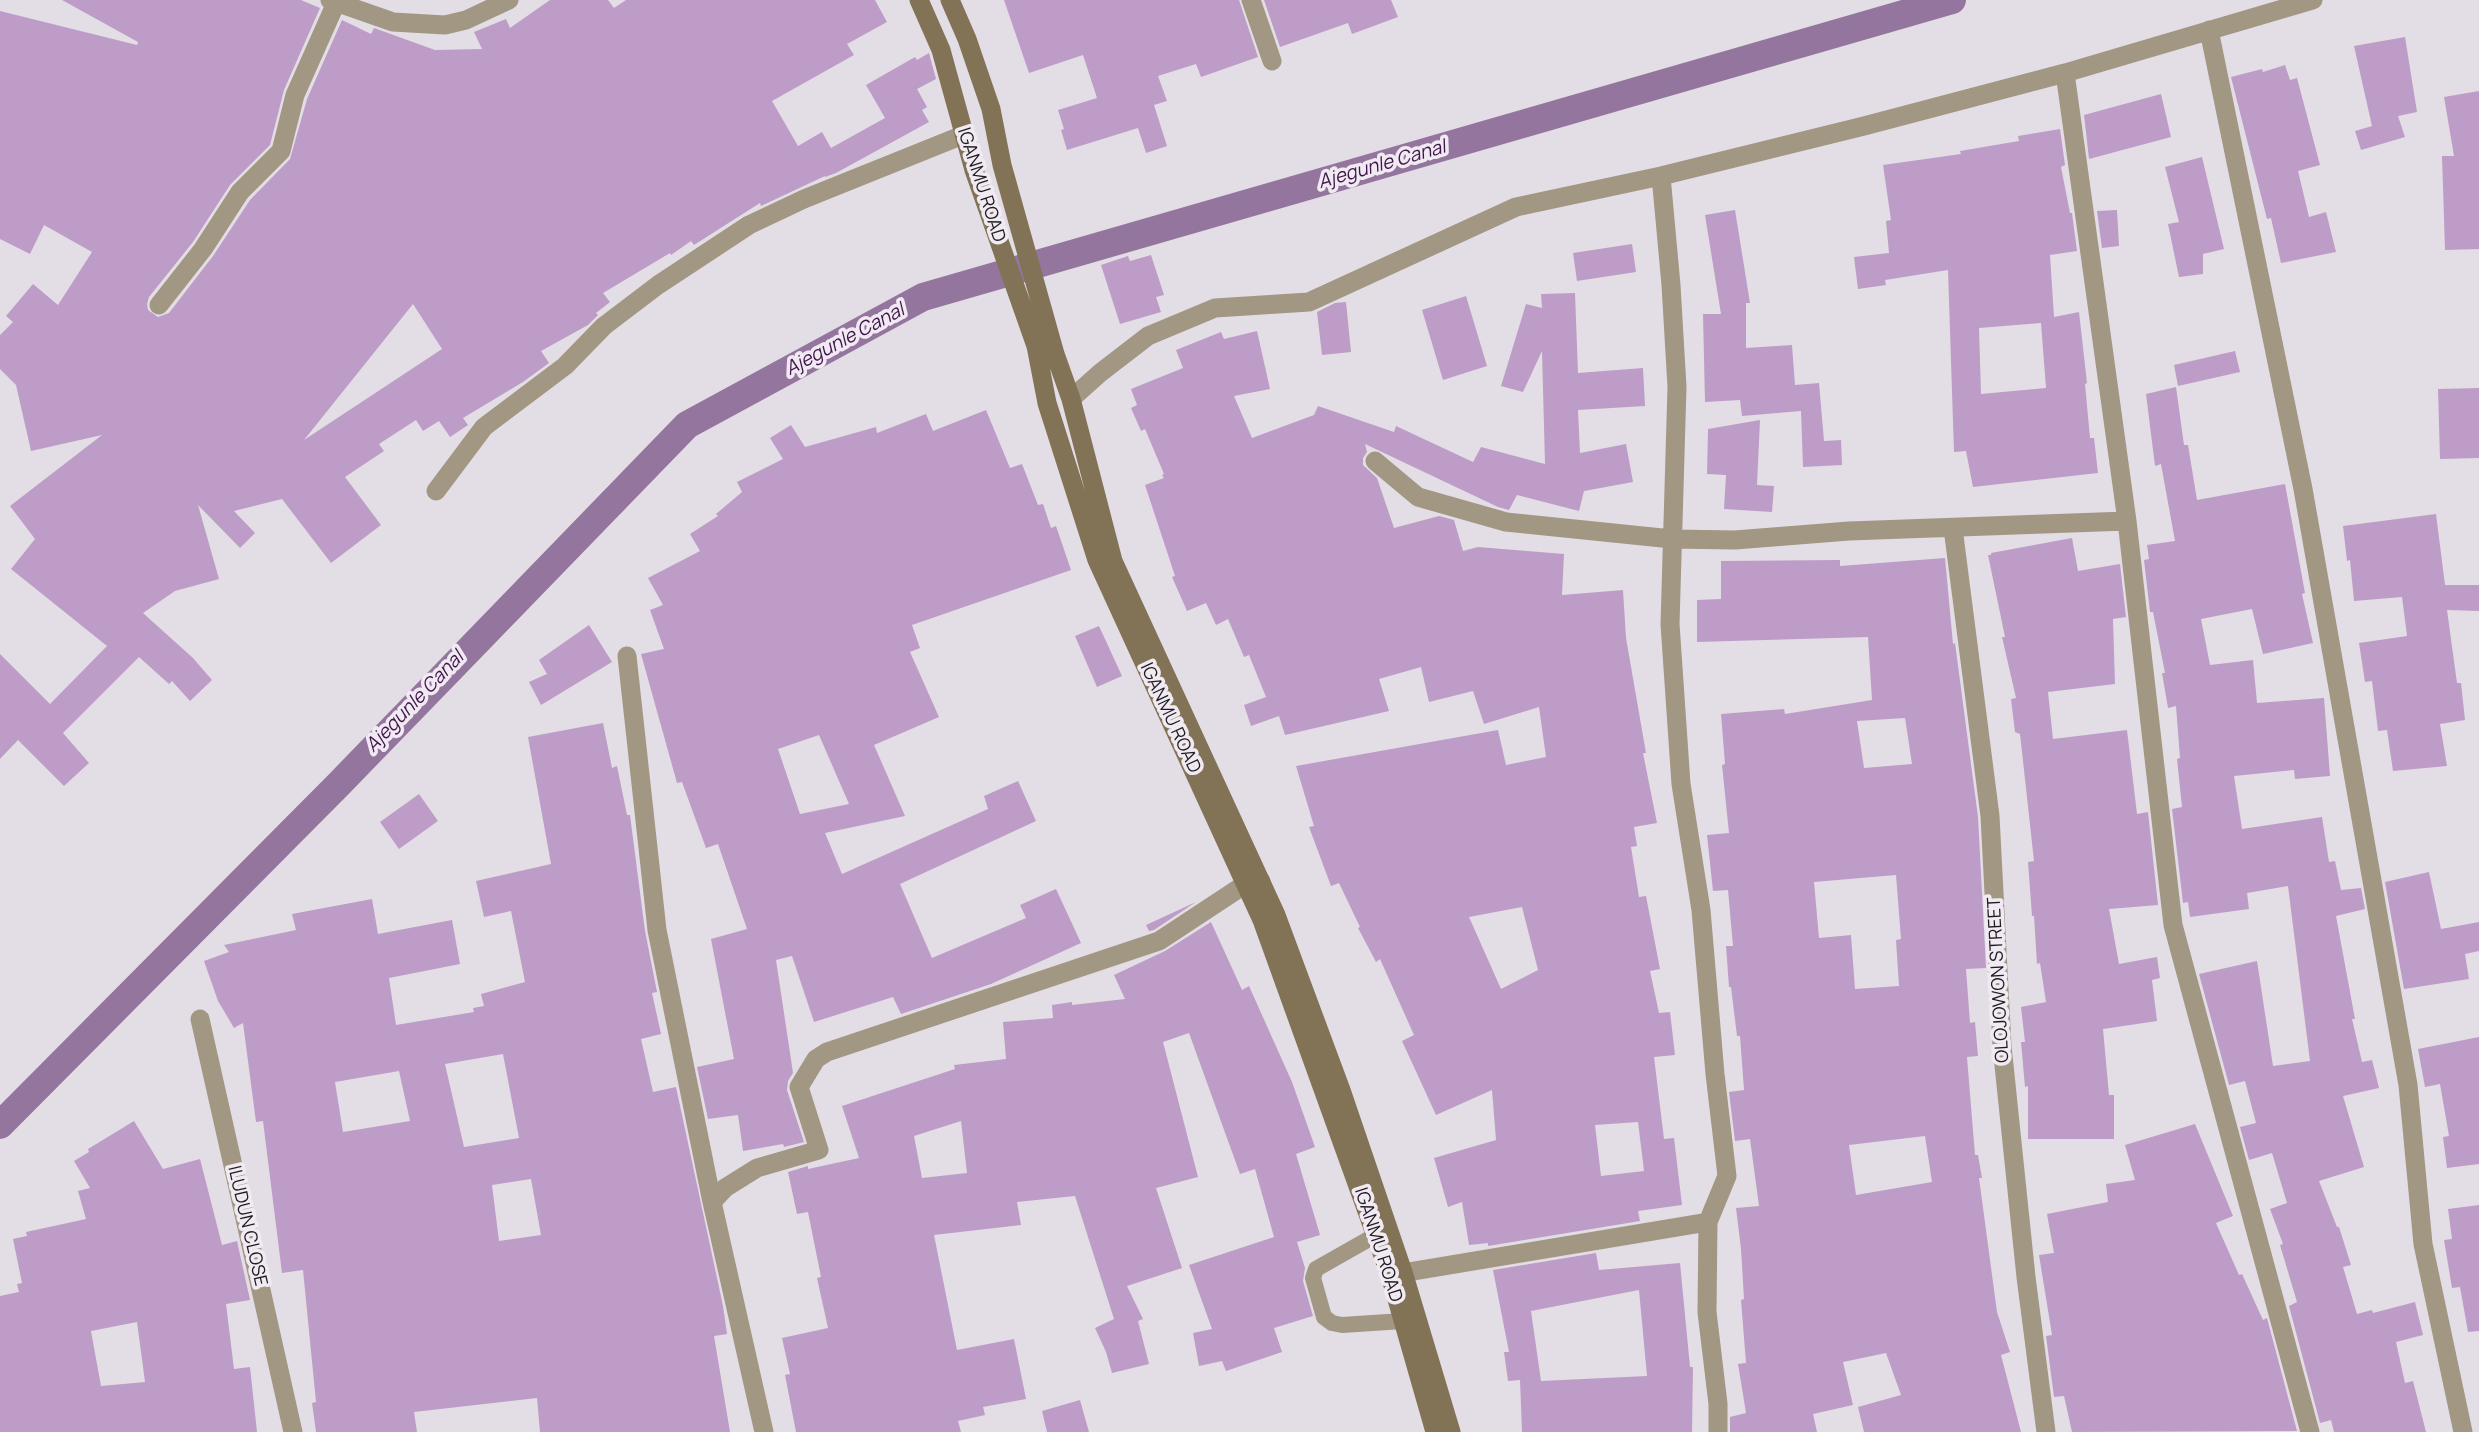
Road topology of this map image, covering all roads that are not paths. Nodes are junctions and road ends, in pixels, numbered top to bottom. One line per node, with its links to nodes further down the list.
1 (509, 0): 6 (street)
2 (919, 0): 10 (main road, IGANMU ROAD)
3 (950, 0): 13 (main road, IGANMU ROAD)
4 (1251, 0): 8 (street)
5 (2313, 0): 7 (street)
6 (333, 1): 12 (street)
7 (2209, 30): 9 (street); 34 (street)
8 (1272, 61)
9 (2064, 73): 11 (street); 16 (street)
10 (964, 135): 15 (street); 20 (main road, IGANMU ROAD)
11 (1661, 176): 13 (street); 18 (street)
12 (159, 305)
13 (1071, 399): 20 (main road, IGANMU ROAD)
14 (1375, 461): 18 (street)
15 (436, 491)
16 (2127, 521): 17 (street); 33 (street)
17 (1954, 528): 18 (street); 32 (street, OLOJOWON STREET)
18 (1672, 540): 23 (street)
19 (627, 656): 22 (street)
20 (1254, 882): 22 (street); 24 (main road, IGANMU ROAD); 25 (main road, IGANMU ROAD)
21 (201, 1019): 27 (street, ILUDUN CLOSE)
22 (712, 1202): 28 (street)
23 (1708, 1222): 25 (street); 31 (street)
24 (1376, 1235): 25 (main road, IGANMU ROAD); 26 (lane)
25 (1396, 1273): 26 (main road, IGANMU ROAD); 30 (main road, IGANMU ROAD)
26 (1402, 1321): 29 (main road, IGANMU ROAD)
27 (293, 1432)
28 (764, 1432)
29 (1435, 1432)
30 (1451, 1432)
31 (1718, 1432)
32 (2046, 1432)
33 (2310, 1432)
34 (2463, 1432)

